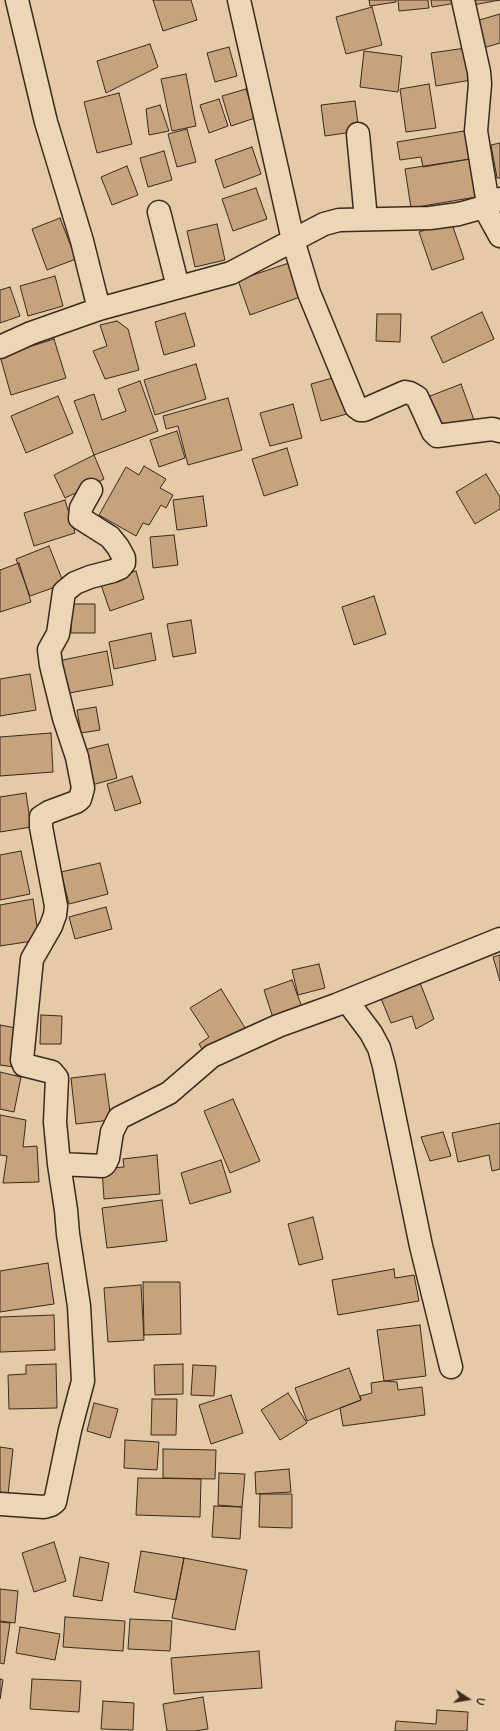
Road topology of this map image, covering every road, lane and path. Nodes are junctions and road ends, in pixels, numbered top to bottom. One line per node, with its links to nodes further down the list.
1 (17, 0): 11 (street)
2 (239, 0): 9 (street)
3 (463, 0): 5 (street)
4 (358, 134): 7 (street)
5 (491, 203): 7 (street); 8 (street)
6 (159, 212): 10 (street)
7 (366, 219): 9 (street)
8 (500, 236)
9 (293, 240): 10 (street); 13 (street)
10 (178, 288): 11 (street)
11 (99, 309): 12 (street)
12 (0, 348)
13 (500, 431)
14 (91, 490): 17 (street)
15 (500, 939): 16 (street)
16 (347, 1000): 17 (street); 18 (street)
17 (59, 1164): 19 (street)
18 (451, 1367)
19 (0, 1504)

